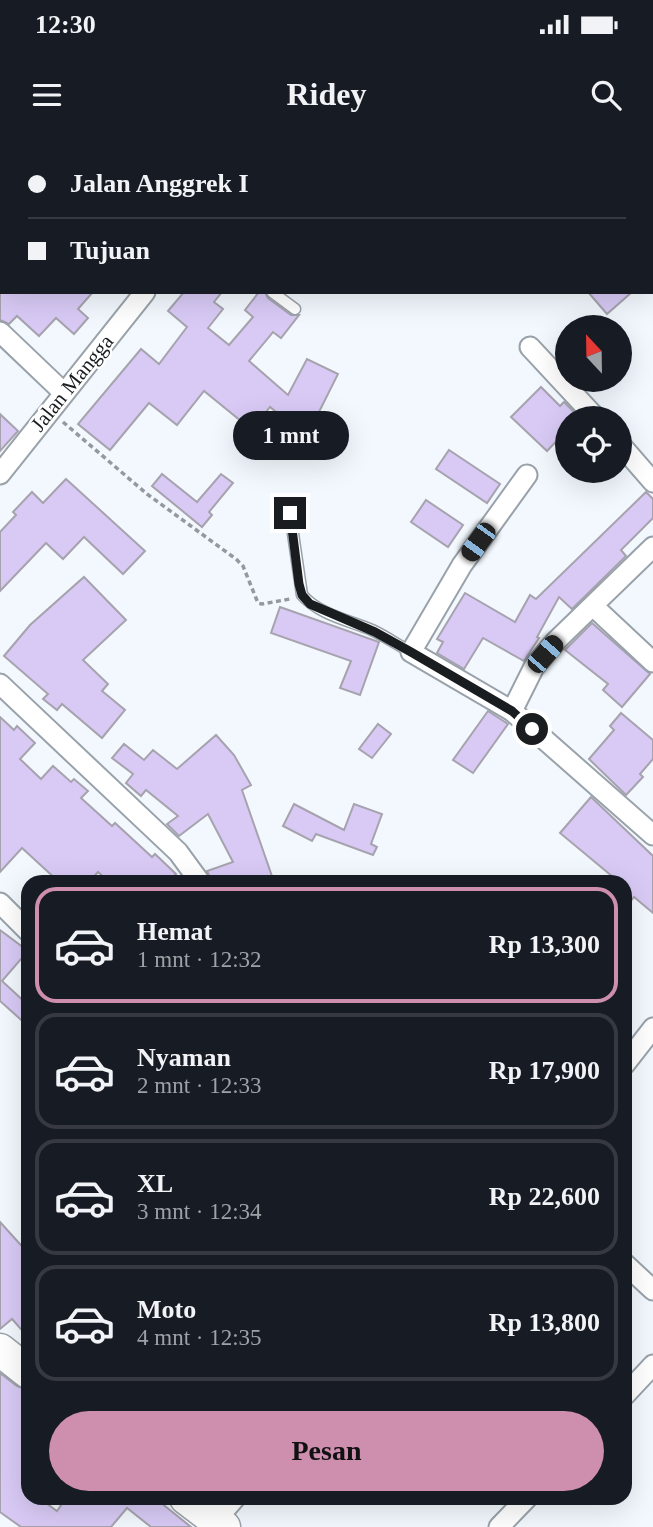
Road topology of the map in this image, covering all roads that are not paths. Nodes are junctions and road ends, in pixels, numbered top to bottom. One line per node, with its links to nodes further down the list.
1 (143, 294): 6 (street, Jalan Mangga)
2 (275, 294): 3 (lane)
3 (295, 309)
4 (0, 332): 6 (street)
5 (530, 347): 7 (street)
6 (64, 393): 9 (street, Jalan Mangga)
7 (585, 406)
8 (632, 458): 11 (street)
9 (0, 474)
10 (527, 475): 15 (street)
11 (653, 482)
12 (290, 513): 15 (lane)
13 (653, 547): 14 (street)
14 (593, 606): 16 (street); 18 (street)
15 (411, 652): 18 (street)
16 (653, 662)
17 (0, 684): 20 (street)
18 (512, 711): 19 (street)
19 (653, 835)
20 (195, 875)
21 (0, 903): 22 (street)
22 (21, 924)
23 (653, 1028): 24 (street)
24 (632, 1055)
25 (632, 1270): 26 (street)
26 (653, 1290)
27 (0, 1349): 28 (main road)
28 (21, 1366)
29 (652, 1369): 30 (street)
30 (632, 1388)
31 (198, 1505): 33 (main road)
32 (520, 1505): 34 (street)
33 (221, 1518)
34 (499, 1527)

